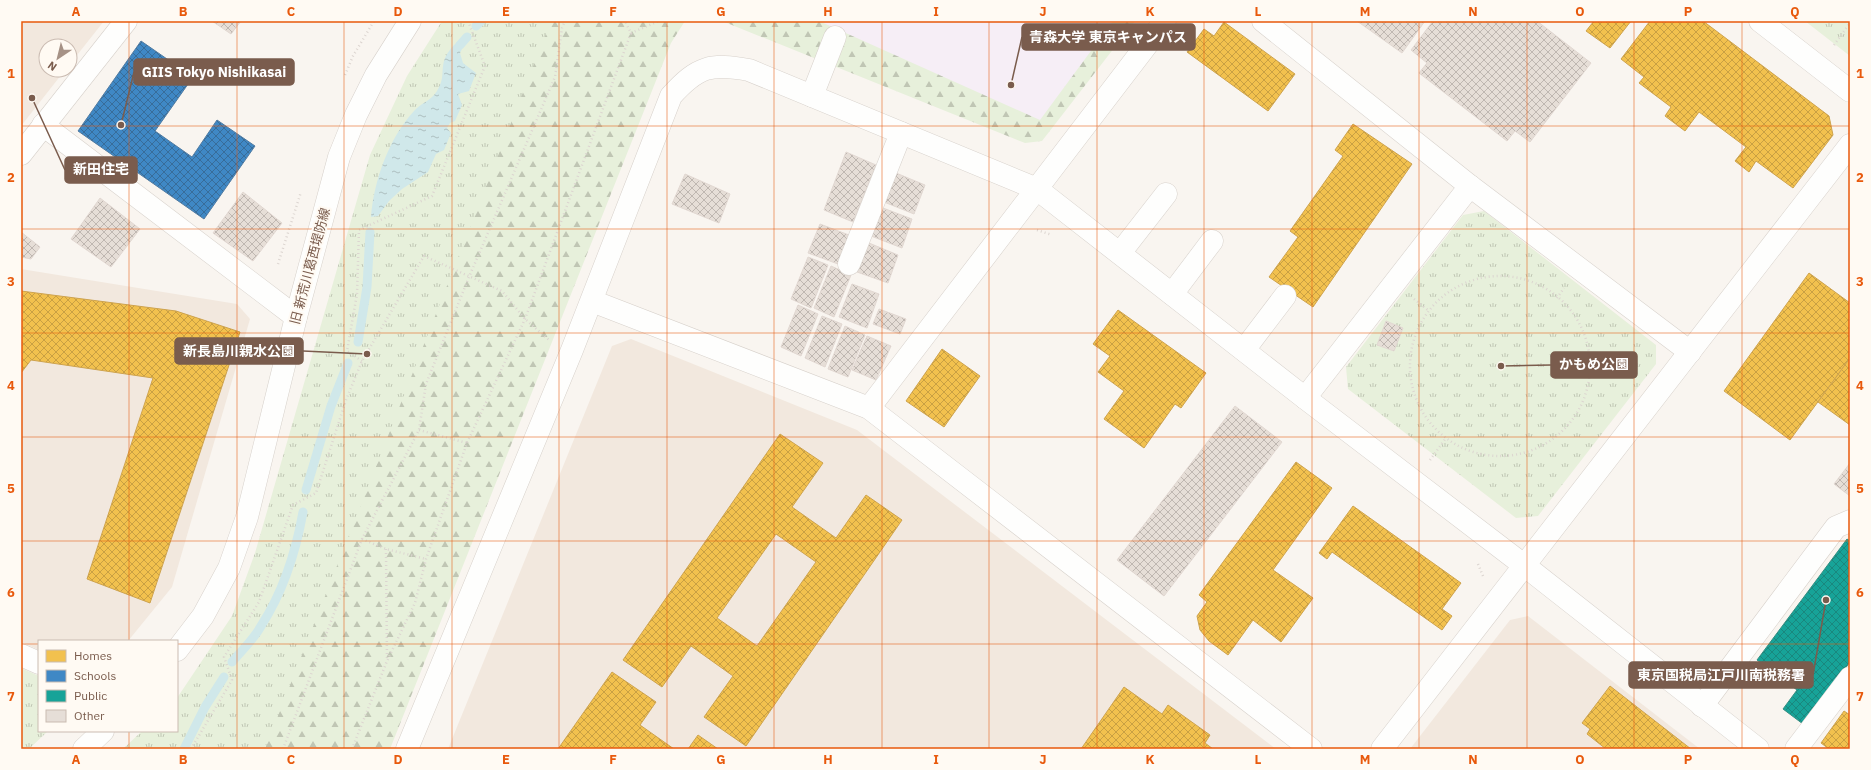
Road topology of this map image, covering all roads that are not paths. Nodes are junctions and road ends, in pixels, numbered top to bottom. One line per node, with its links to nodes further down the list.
1 (126, 21): 9 (street)
2 (410, 21): 22 (street, 旧 新荒川葛西堤防線)
3 (1165, 21): 14 (street)
4 (1263, 21): 13 (street)
5 (1760, 21): 7 (street)
6 (835, 37): 8 (street)
7 (1850, 91)
8 (812, 96): 10 (street); 21 (street)
9 (42, 125): 12 (street); 22 (street)
10 (902, 133): 14 (street); 18 (street)
11 (1850, 145): 24 (street)
12 (21, 154)
13 (1470, 186): 24 (street); 25 (street)
14 (1037, 189): 17 (street); 26 (street)
15 (1166, 194): 17 (street)
16 (1212, 241): 19 (street)
17 (1120, 253): 19 (street)
18 (848, 264)
19 (1172, 294): 23 (street)
20 (1285, 296): 23 (street)
21 (592, 300): 26 (street); 36 (street)
22 (296, 317): 29 (street, 旧 新荒川葛西堤防線)
23 (1244, 350): 25 (street)
24 (1690, 352): 28 (street)
25 (1305, 398): 28 (street)
26 (869, 408): 37 (street)
27 (1850, 521): 33 (street)
28 (1525, 566): 33 (street); 38 (street)
29 (178, 649)
30 (21, 654): 31 (street)
31 (38, 662)
32 (1850, 678): 40 (street)
33 (1702, 706): 39 (street)
34 (102, 732): 35 (street)
35 (84, 749)
36 (407, 749)
37 (1311, 749)
38 (1382, 749)
39 (1758, 749)
40 (1796, 749)

